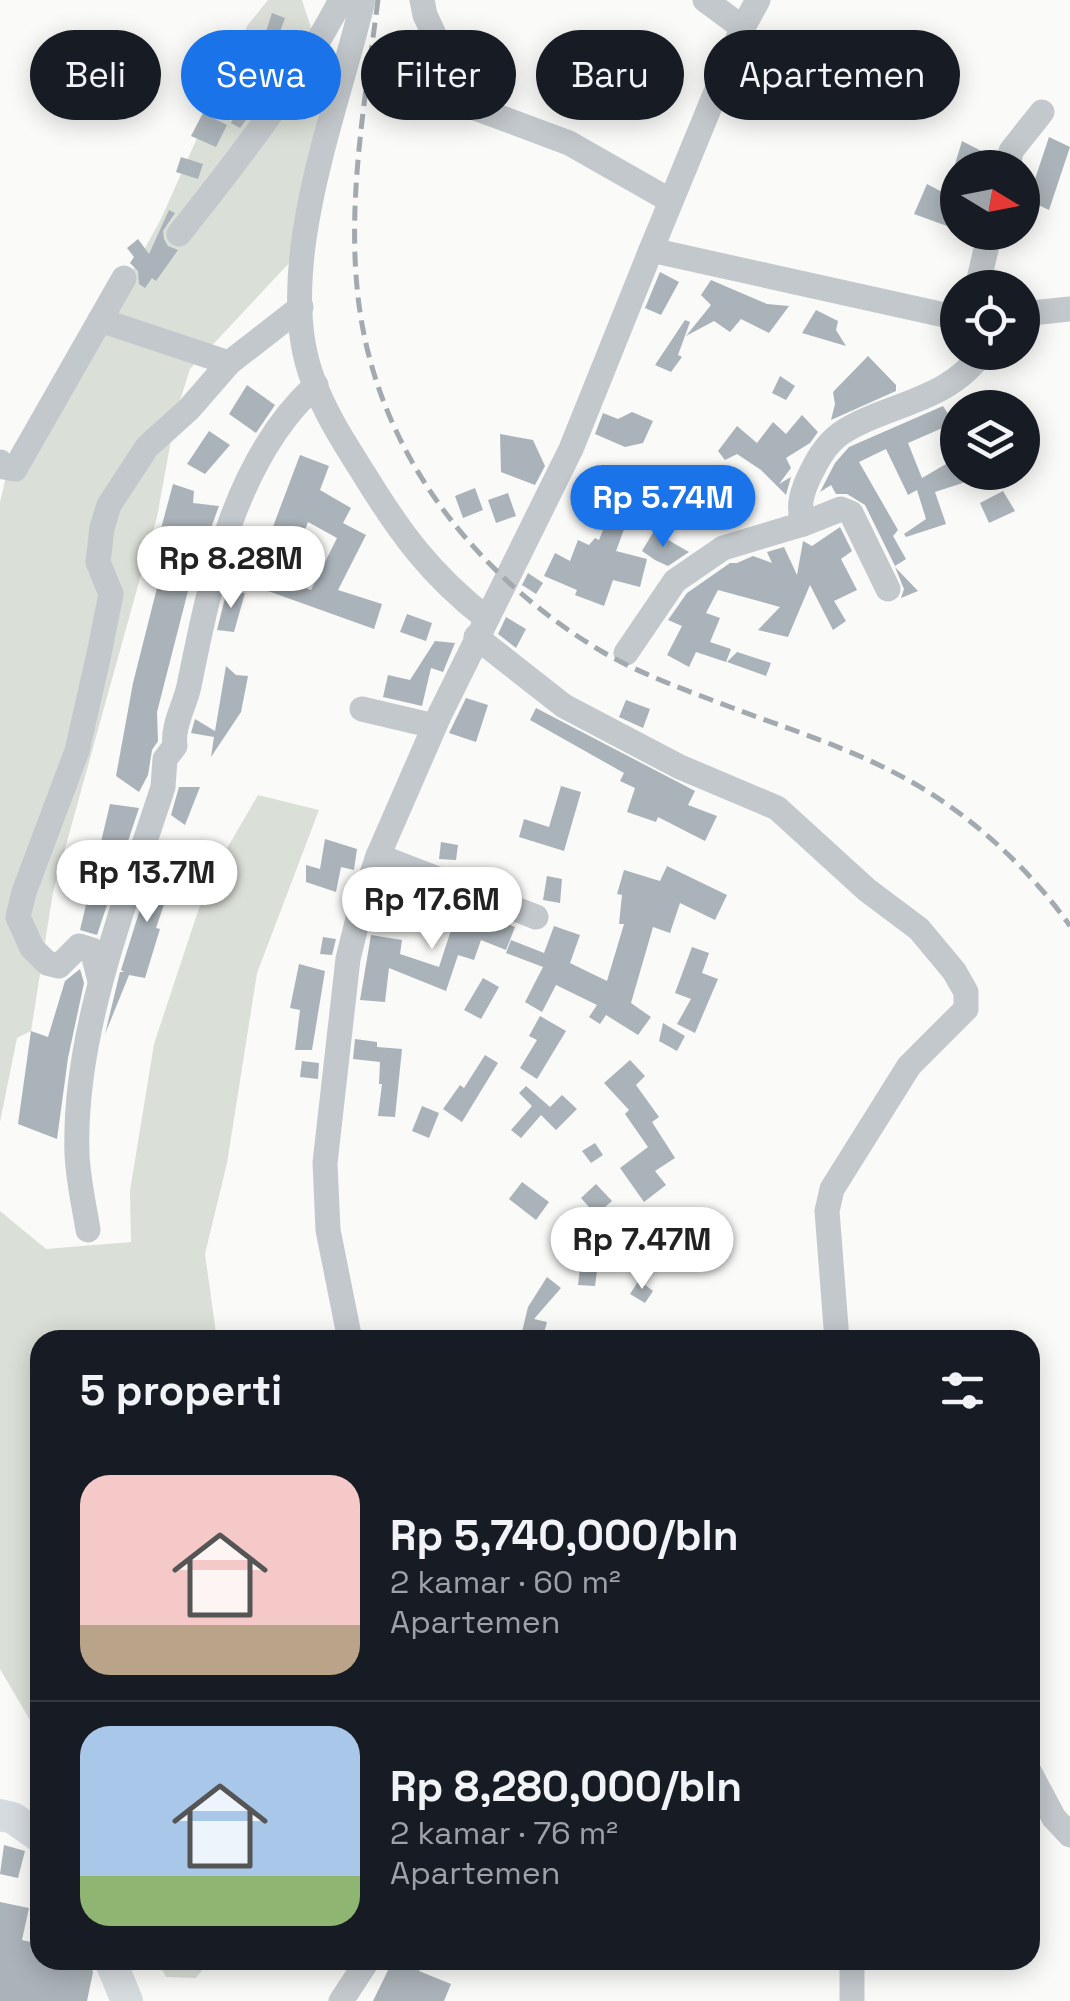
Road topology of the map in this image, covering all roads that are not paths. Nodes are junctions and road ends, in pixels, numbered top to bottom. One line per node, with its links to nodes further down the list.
1 (341, 0): 10 (street)
2 (363, 0): 13 (street)
3 (422, 0): 9 (street)
4 (705, 0): 6 (street)
5 (758, 0): 6 (street)
6 (743, 28): 9 (street)
7 (1042, 112): 8 (street)
8 (1013, 150)
9 (671, 201): 11 (street)
10 (179, 234)
11 (651, 250): 16 (street); 24 (street)
12 (124, 278): 17 (street)
13 (301, 307): 18 (street); 20 (street)
14 (1070, 309): 15 (street)
15 (1040, 312)
16 (940, 314)
17 (100, 320): 18 (street); 21 (street)
18 (229, 363): 30 (street)
19 (964, 370): 22 (street)
20 (316, 386): 24 (street); 30 (street)
21 (0, 462)
22 (803, 524): 23 (street); 25 (street)
23 (888, 590)
24 (481, 627): 27 (street); 33 (street)
25 (626, 653)
26 (362, 709): 27 (street)
27 (434, 726): 28 (street)
28 (378, 856): 29 (street); 32 (street)
29 (536, 917)
30 (100, 981): 31 (street)
31 (88, 1230)
32 (348, 1330)
33 (836, 1330)
34 (1040, 1792): 37 (street)
35 (0, 1815): 36 (main road)
36 (30, 1830)
37 (1070, 1835)
38 (114, 1970): 41 (main road)
39 (361, 1970): 42 (street)
40 (852, 1970): 43 (street)
41 (126, 2001)
42 (341, 2001)
43 (852, 2001)

